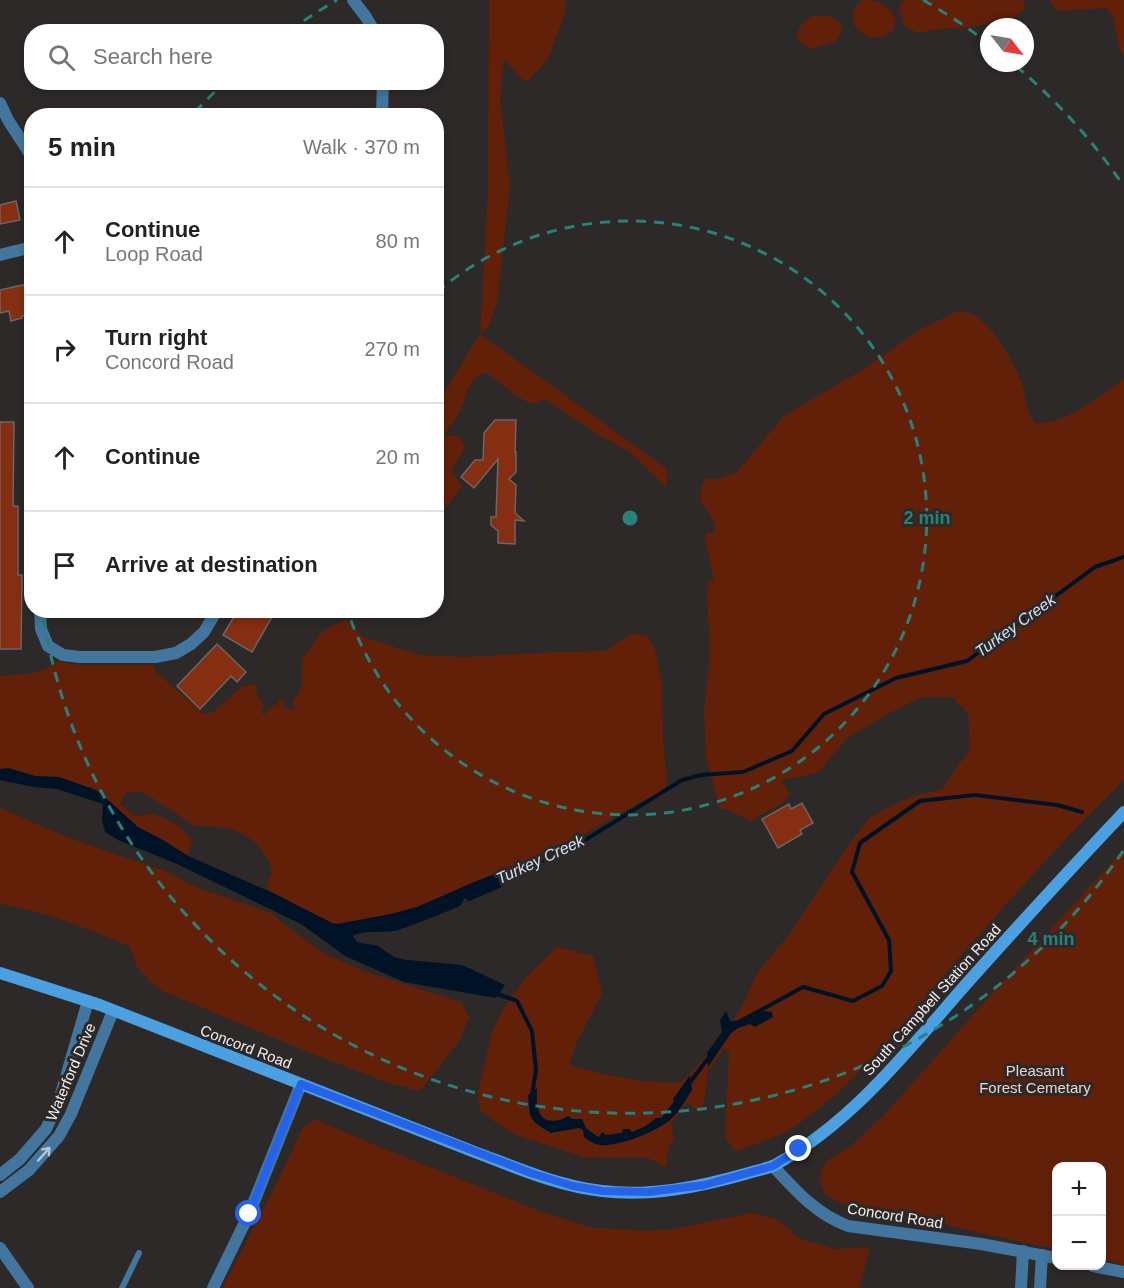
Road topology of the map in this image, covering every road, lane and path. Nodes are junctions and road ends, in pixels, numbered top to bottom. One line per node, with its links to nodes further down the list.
1 (353, 0): 2 (street)
2 (370, 24)
3 (382, 90): 5 (street)
4 (0, 103): 6 (street)
5 (382, 108)
6 (24, 145)
7 (24, 249): 8 (street)
8 (0, 255)
9 (40, 618): 10 (street)
10 (212, 618)
11 (1124, 812): 20 (main road, South Campbell Station Road)
12 (0, 973): 13 (main road, Concord Road)
13 (88, 1001): 14 (main road, Concord Road); 16 (street, Waterford Drive)
14 (113, 1011): 15 (main road, Concord Road); 17 (street, Waterford Drive)
15 (301, 1084): 20 (main road, Concord Road); 34 (street)
16 (64, 1086): 17 (lane); 18 (street, Waterford Drive)
17 (80, 1092): 19 (street, Waterford Drive)
18 (52, 1118): 19 (lane); 21 (street, Waterford Drive)
19 (65, 1126): 23 (street, Waterford Drive, one-way to 19)
20 (773, 1166): 26 (street, Concord Road)
21 (11, 1167): 22 (street, Waterford Drive); 23 (lane)
22 (0, 1175)
23 (19, 1178): 24 (street, Waterford Drive)
24 (0, 1192)
25 (0, 1248): 32 (street)
26 (1023, 1251): 28 (street, Concord Road); 35 (street)
27 (139, 1253): 33 (lane)
28 (1042, 1255): 29 (street, Concord Road); 36 (street)
29 (1052, 1257)
30 (1106, 1269): 31 (street)
31 (1124, 1272)
32 (28, 1288)
33 (122, 1288)
34 (213, 1288)
35 (1021, 1288)
36 (1040, 1288)

